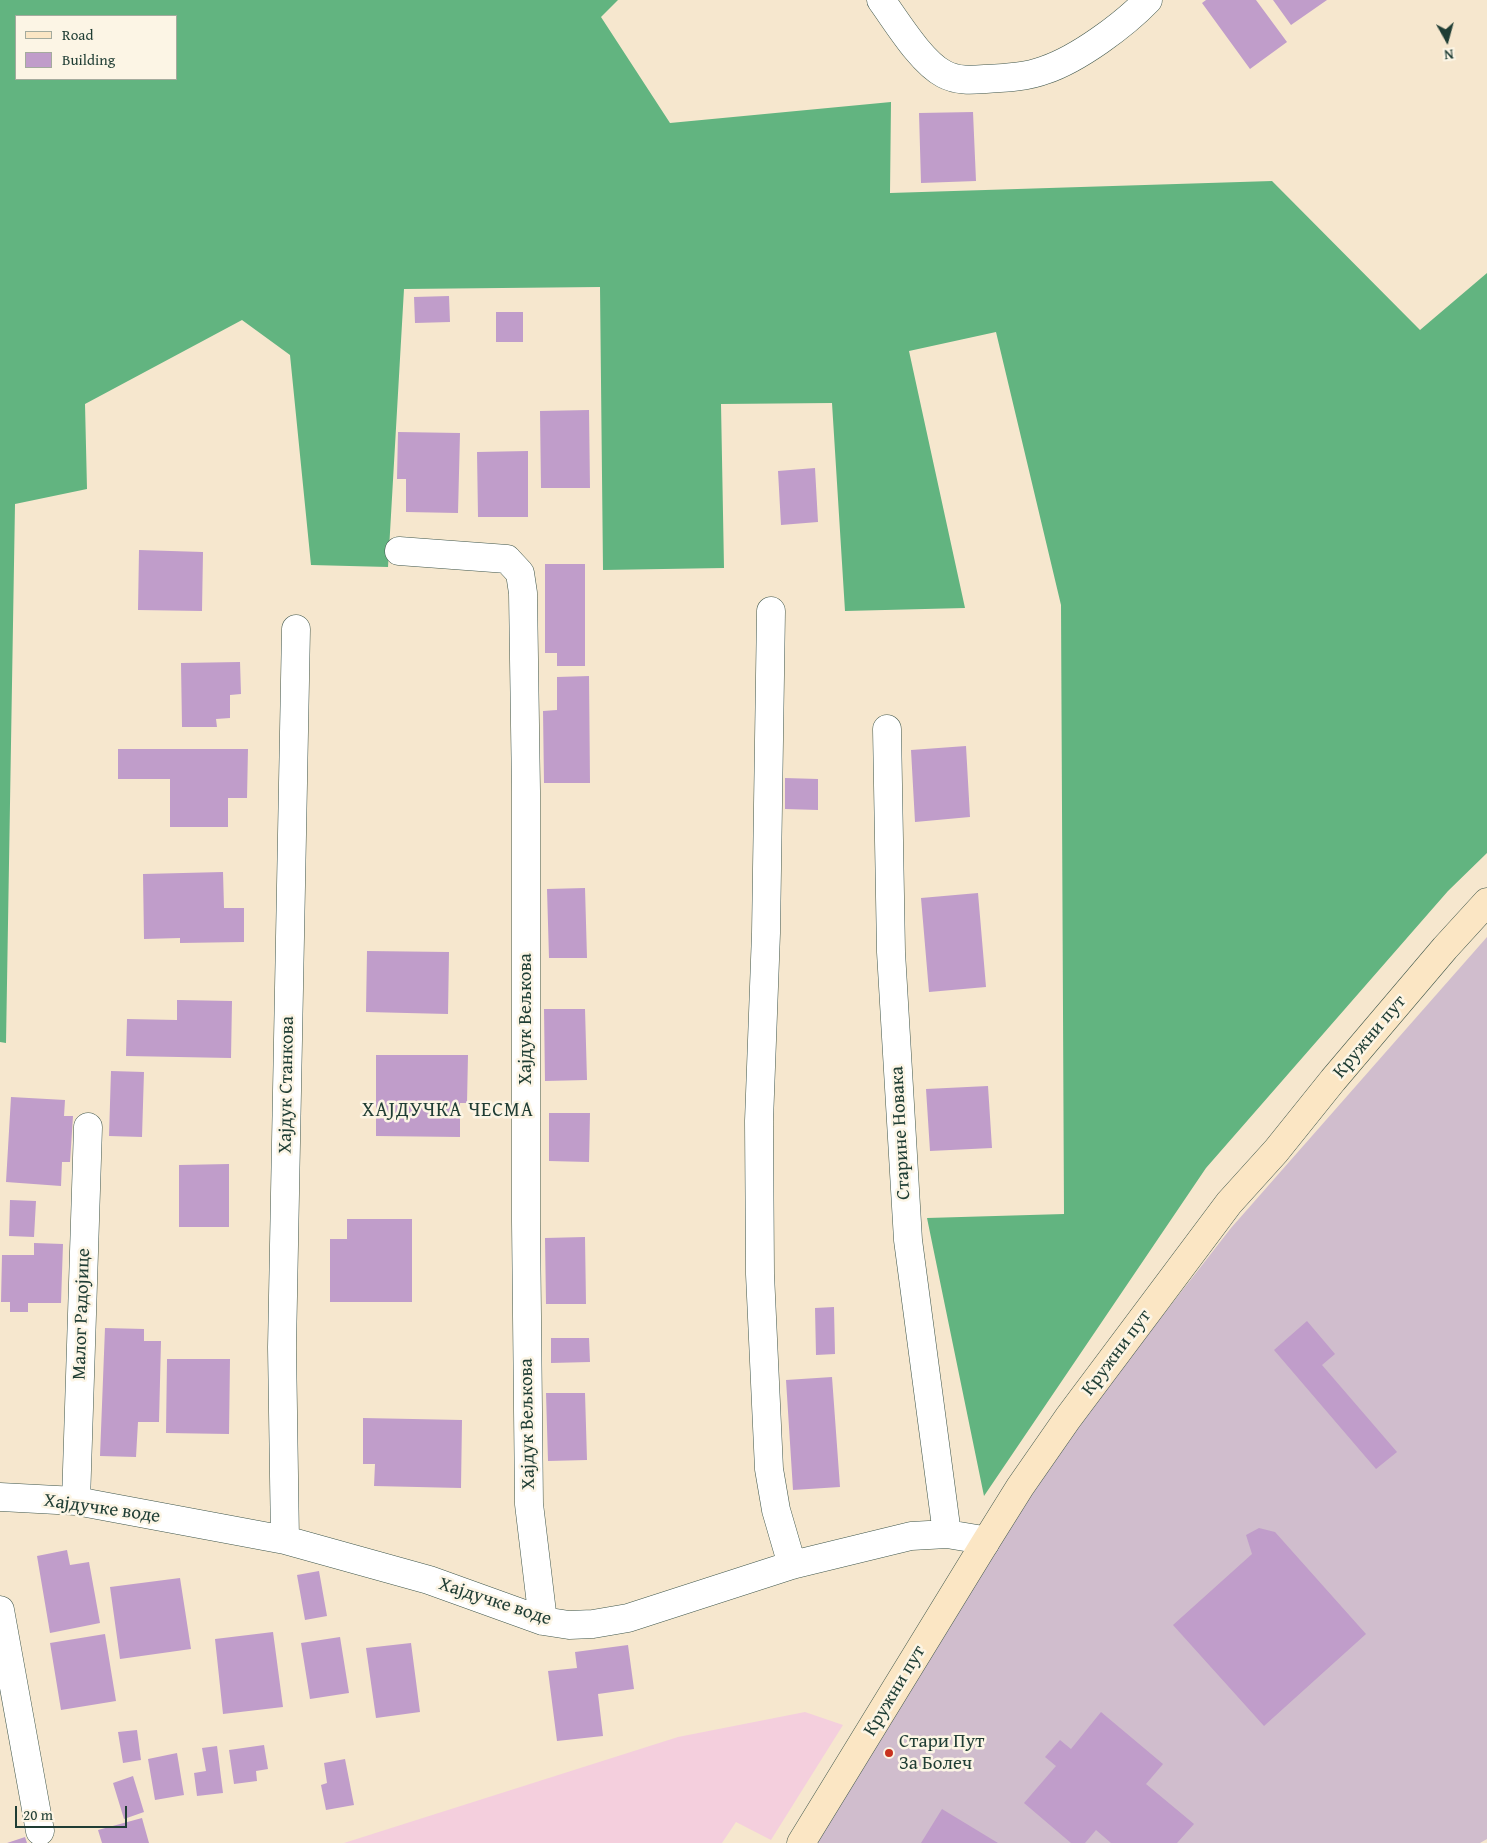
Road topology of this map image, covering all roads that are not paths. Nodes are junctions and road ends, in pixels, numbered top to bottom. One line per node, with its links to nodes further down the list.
1 (881, 0): 2 (street)
2 (1148, 0)
3 (400, 551): 16 (street, Хајдук Вељкова)
4 (771, 611): 14 (street)
5 (296, 630): 12 (street, Хајдук Станкова)
6 (887, 729): 11 (street, Старине Новака)
7 (1487, 902): 13 (main road, Кружни пут)
8 (88, 1127): 10 (street, Малог Радојице)
9 (0, 1497): 10 (street, Хајдучке воде)
10 (76, 1501): 12 (street, Хајдучке воде)
11 (947, 1534): 13 (street, Хајдучке воде); 14 (street, Хајдучке воде)
12 (285, 1540): 16 (street, Хајдучке воде)
13 (985, 1543): 18 (main road, Кружни пут)
14 (792, 1565): 16 (street, Хајдучке воде)
15 (0, 1610): 17 (street)
16 (544, 1621)
17 (40, 1831)
18 (801, 1843)

